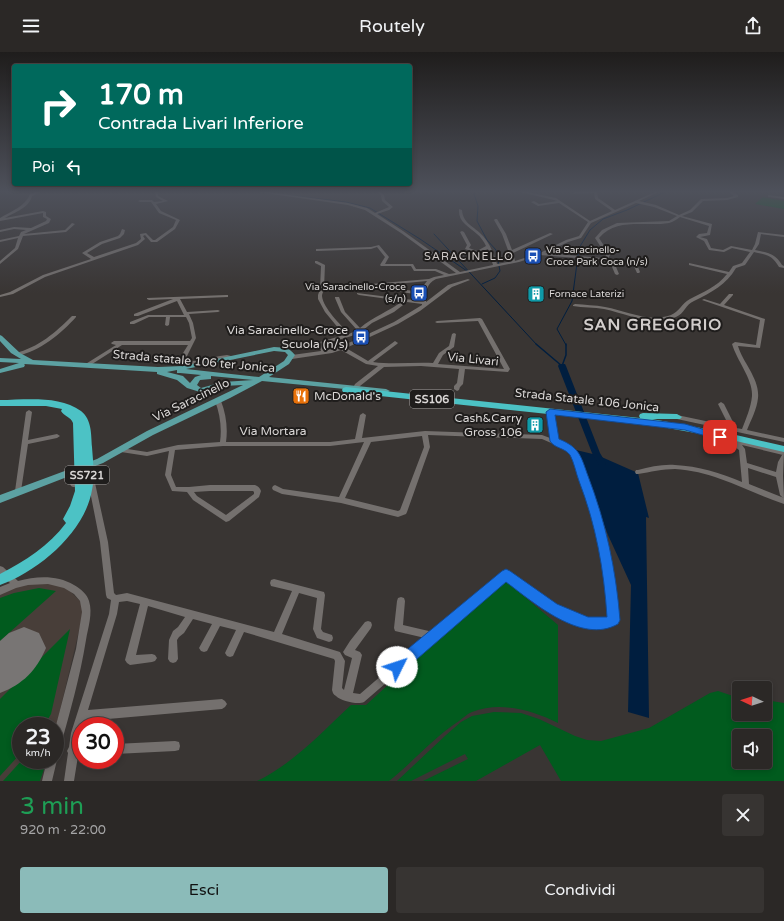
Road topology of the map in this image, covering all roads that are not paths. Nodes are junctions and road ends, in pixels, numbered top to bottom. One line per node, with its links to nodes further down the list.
1 (39, 225): 10 (street)
2 (72, 225): 16 (street)
3 (175, 225): 24 (street)
4 (391, 225): 33 (street)
5 (466, 225): 19 (street)
6 (498, 225): 22 (street)
7 (588, 225): 23 (street)
8 (627, 225): 25 (street)
9 (711, 225): 21 (street)
10 (31, 229): 12 (street); 16 (street)
11 (123, 230): 24 (street)
12 (0, 231)
13 (462, 232): 19 (street)
14 (551, 234): 22 (street)
15 (784, 236): 21 (street)
16 (20, 237): 17 (street); 18 (street); 29 (street)
17 (42, 238)
18 (0, 241)
19 (488, 247): 31 (street)
20 (317, 250): 37 (street)
21 (753, 251): 32 (street); 36 (street)
22 (511, 252): 28 (street)
23 (540, 254): 25 (street); 28 (street)
24 (92, 258): 45 (street)
25 (602, 259): 26 (street)
26 (612, 261): 34 (street); 35 (street)
27 (316, 262): 41 (street)
28 (514, 262): 31 (street)
29 (0, 263)
30 (690, 264): 36 (street)
31 (495, 265): 33 (street)
32 (784, 267)
33 (459, 272): 37 (street)
34 (638, 272)
35 (618, 274)
36 (731, 274): 53 (street)
37 (448, 275): 38 (street)
38 (428, 280): 40 (street); 43 (street)
39 (468, 280): 52 (street, Via Saracinello)
40 (368, 285): 41 (street); 43 (street)
41 (322, 289): 65 (street)
42 (359, 294): 51 (street)
43 (423, 294): 52 (street)
44 (731, 295): 54 (street)
45 (0, 296)
46 (226, 296): 49 (street)
47 (337, 298): 63 (street)
48 (149, 299): 49 (street)
49 (179, 299): 56 (street); 57 (street)
50 (704, 300): 54 (street)
51 (406, 301): 52 (street); 63 (street)
52 (424, 304): 69 (street, Via Saracinello)
53 (575, 304)
54 (721, 305): 102 (street)
55 (218, 312): 57 (street)
56 (136, 315)
57 (187, 315): 59 (street); 68 (street)
58 (74, 317): 71 (street)
59 (168, 317): 61 (street); 62 (street)
60 (437, 322): 82 (street, Via Livari)
61 (132, 323)
62 (167, 325)
63 (359, 330): 65 (street)
64 (454, 334): 81 (street)
65 (348, 336): 70 (street)
66 (0, 337): 71 (main road)
67 (395, 342): 77 (street)
68 (192, 343): 73 (street); 79 (street)
69 (342, 348): 70 (street, Via Saracinello); 77 (street, Via Livari)
70 (324, 352): 72 (street, Via Saracinello)
71 (22, 357): 76 (main road); 78 (main road, Strada statale 106 ter Jonica); 83 (main road, Strada statale 106 ter Jonica); 84 (main road)
72 (292, 357): 73 (main road); 86 (main road, Via Saracinello)
73 (233, 358): 75 (main road)
74 (0, 360): 76 (main road, Strada statale 106 ter Jonica)
75 (217, 361): 83 (main road); 86 (main road)
76 (38, 363): 79 (main road, Strada statale 106 ter Jonica)
77 (368, 363): 80 (street, Via Livari)
78 (0, 364)
79 (87, 365): 83 (main road, Strada statale 106 ter Jonica)
80 (382, 365): 81 (street, Via Livari); 87 (street)
81 (435, 365): 82 (street, Via Livari)
82 (462, 368): 89 (street)
83 (158, 370): 86 (main road, Strada statale 106 ter Jonica); 88 (main road)
84 (0, 371)
85 (281, 382): 86 (main road, Strada statale 106 ter Jonica); 87 (main road, Strada statale 106 ter Jonica); 90 (main road, Strada statale 106 ter Jonica)
86 (231, 383): 88 (main road); 88 (main road); 92 (main road, Via Saracinello)
87 (356, 388): 91 (main road, Strada statale 106 ter Jonica)
88 (197, 389)
89 (457, 389)
90 (346, 390): 91 (highway, Strada statale 106 ter Jonica)
91 (386, 392): 95 (highway, Strada Statale 106 Jonica / SS106)
92 (218, 401): 111 (street); 115 (main road, Via Saracinello)
93 (721, 404): 101 (street)
94 (0, 405): 133 (highway, SS721); 134 (highway, SS721)
95 (556, 411): 98 (highway, Strada Statale 106 Jonica / SS106); 108 (street)
96 (29, 412): 110 (street)
97 (363, 415): 106 (street)
98 (621, 416): 99 (highway); 100 (highway, Strada Statale 106 Jonica / SS106); 112 (highway, Strada Statale 106 Jonica / SS106)
99 (677, 418): 101 (street)
100 (685, 427): 109 (highway); 114 (highway, Strada Statale 106 Jonica / SS106)
101 (734, 428): 102 (street)
102 (744, 431): 105 (street)
103 (425, 433): 107 (street, Via Mortara); 108 (street, Via Mortara); 130 (street)
104 (57, 436): 110 (street)
105 (784, 440)
106 (358, 441): 107 (street, Via Mortara); 111 (street, Via Mortara)
107 (368, 441): 130 (street)
108 (554, 441): 146 (street, Via Mortara)
109 (732, 441): 113 (street); 117 (street)
110 (24, 443): 127 (street)
111 (223, 444): 116 (street, Via Mortara)
112 (784, 444)
113 (751, 445): 117 (street); 118 (street)
114 (784, 449)
115 (121, 450): 116 (street, Via Mortara); 122 (main road, Via Saracinello)
116 (172, 450): 126 (street)
117 (743, 453): 120 (street)
118 (784, 453)
119 (784, 457): 123 (street)
120 (744, 464): 123 (street); 124 (street)
121 (638, 472): 124 (street)
122 (68, 474): 127 (main road, Via Saracinello); 139 (street)
123 (779, 475): 128 (street)
124 (746, 485): 131 (street)
125 (275, 488): 130 (street)
126 (189, 490): 126 (street)
127 (18, 491): 129 (main road, Via Saracinello)
128 (784, 495)
129 (0, 499)
130 (341, 500)
131 (784, 501)
132 (0, 569): 136 (street)
133 (0, 574)
134 (0, 580)
135 (274, 583): 137 (street)
136 (17, 585): 138 (street); 156 (street)
137 (297, 590): 147 (street); 148 (street)
138 (0, 591)
139 (115, 599): 141 (street); 155 (street)
140 (401, 601): 146 (street)
141 (145, 602): 142 (street); 151 (street)
142 (191, 615): 143 (street); 152 (street)
143 (218, 622): 145 (street); 149 (street)
144 (368, 625): 153 (street)
145 (241, 629): 147 (street); 150 (street)
146 (433, 636): 153 (street)
147 (276, 637): 153 (street)
148 (329, 638)
149 (204, 648)
150 (230, 653)
151 (152, 658)
152 (173, 659)
153 (347, 696)
154 (222, 704): 155 (street)
155 (81, 716)
156 (63, 717)
157 (175, 746): 158 (street)
158 (124, 749)
159 (50, 769): 161 (street)
160 (72, 769): 162 (street)
161 (47, 781)
162 (69, 781)

